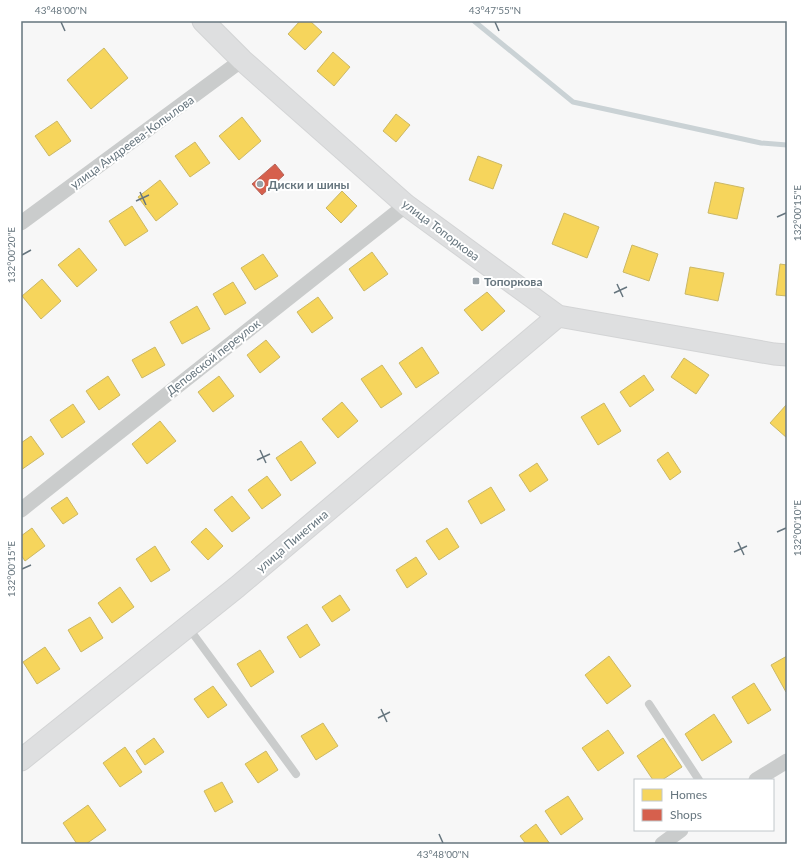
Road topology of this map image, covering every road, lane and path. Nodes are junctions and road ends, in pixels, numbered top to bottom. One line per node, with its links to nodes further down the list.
1 (204, 21): 2 (street, улица Топоркова)
2 (242, 60): 3 (street, улица Топоркова); 4 (street, улица Андреева-Копылова)
3 (406, 205): 5 (street, улица Топоркова); 7 (street, Деповской переулок)
4 (21, 223)
5 (558, 316): 6 (street, улица Топоркова); 8 (street, улица Пинегина)
6 (783, 357)
7 (21, 510)
8 (188, 627): 10 (street, улица Пинегина); 12 (lane)
9 (648, 704): 13 (lane)
10 (21, 760)
11 (787, 761): 14 (street)
12 (296, 774)
13 (698, 779)
14 (758, 779)
15 (680, 831): 16 (street)
16 (662, 844)

